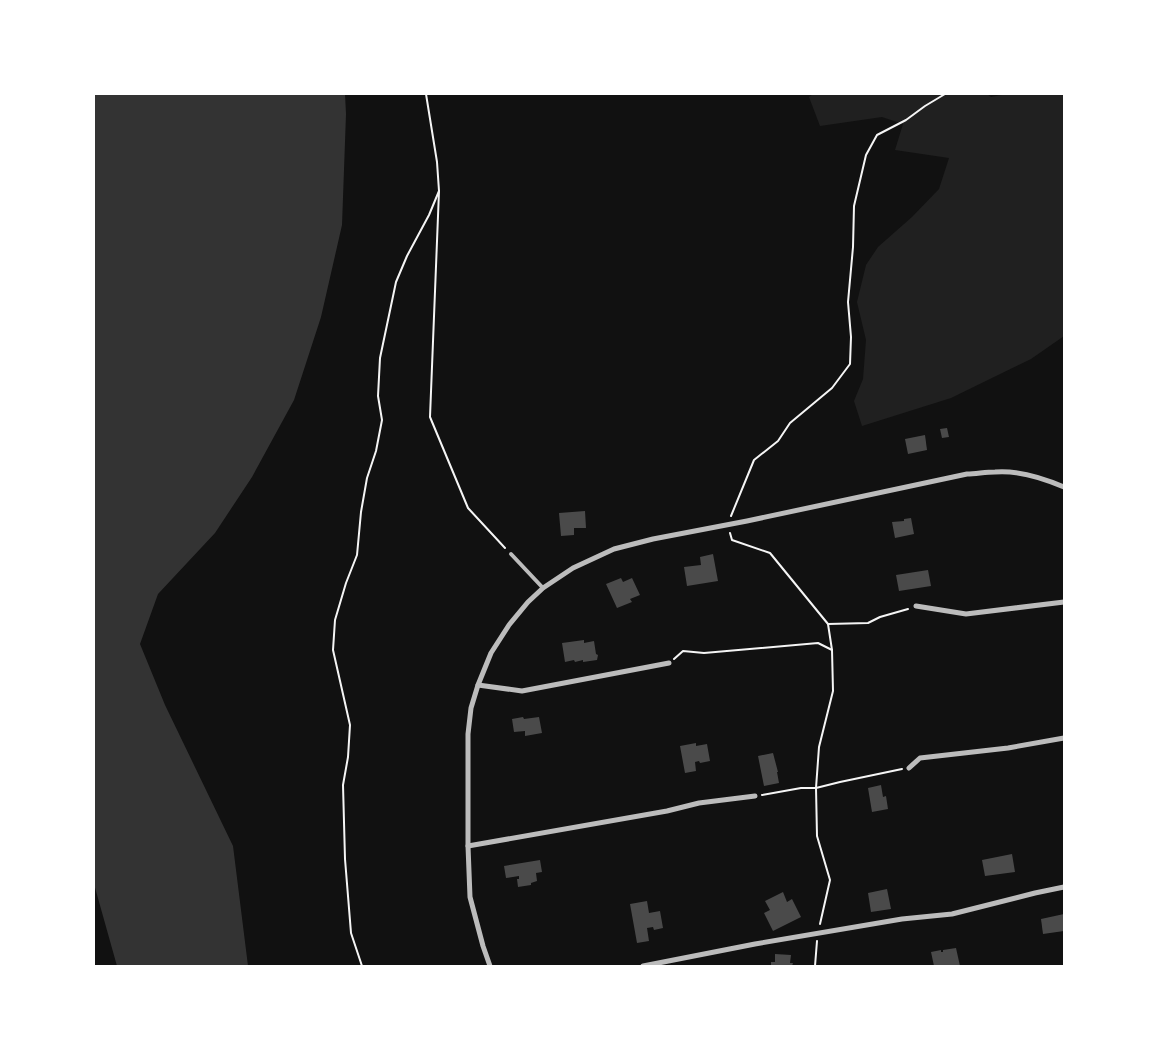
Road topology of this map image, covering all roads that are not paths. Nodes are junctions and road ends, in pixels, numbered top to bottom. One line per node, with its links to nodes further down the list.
1 (1064, 487): 3 (street)
2 (511, 554): 3 (lane)
3 (543, 588): 7 (street)
4 (1064, 602): 5 (street)
5 (916, 606)
6 (669, 663): 7 (street)
7 (478, 685): 11 (street)
8 (1064, 738): 9 (street)
9 (909, 768)
10 (755, 796): 11 (street)
11 (468, 846): 13 (street)
12 (1064, 887): 14 (street)
13 (490, 966)
14 (644, 966)

